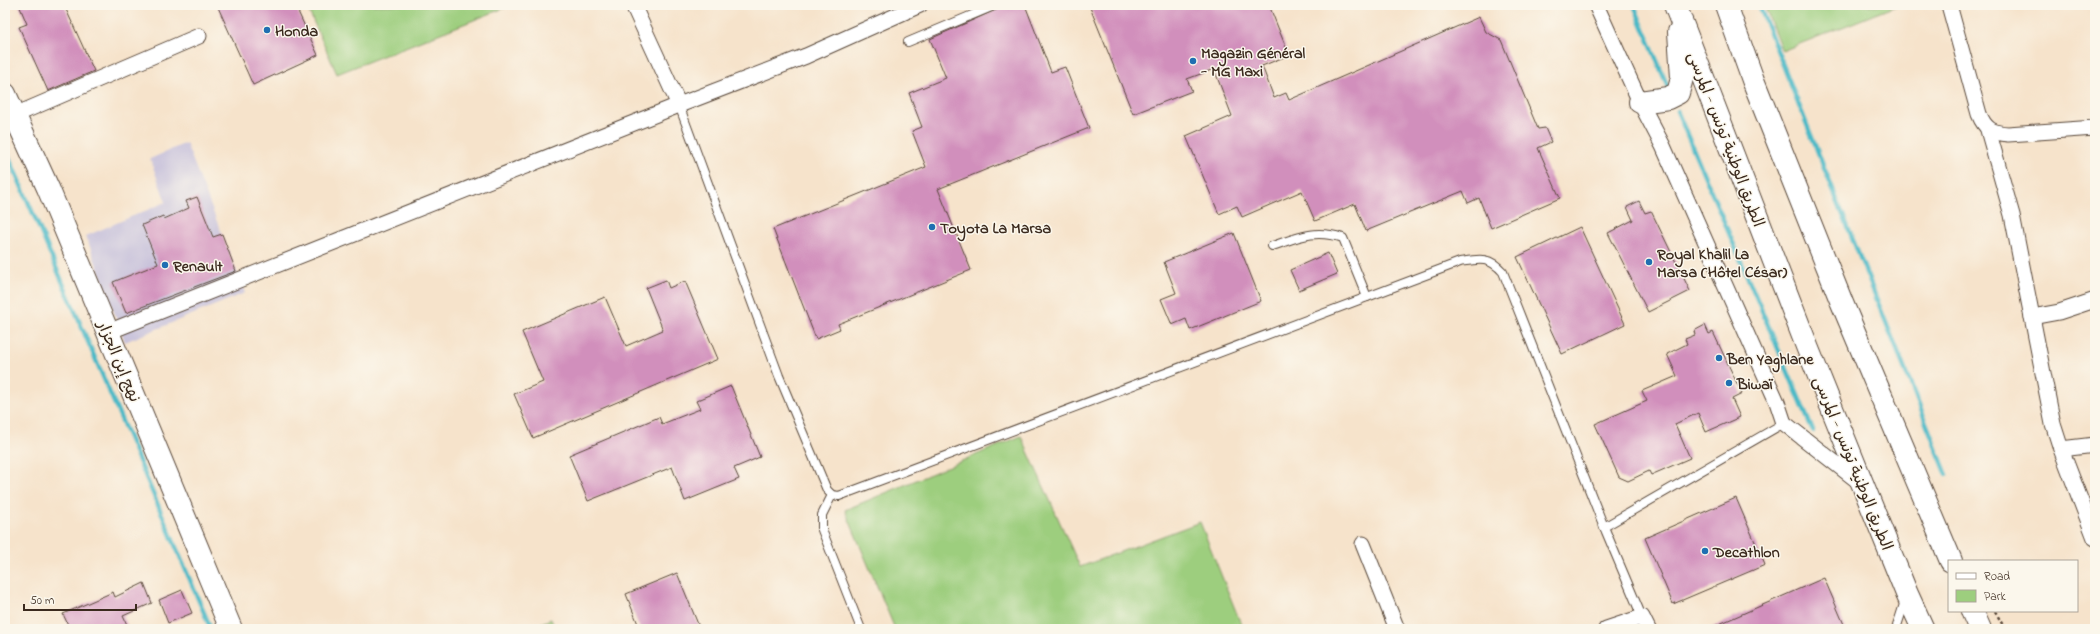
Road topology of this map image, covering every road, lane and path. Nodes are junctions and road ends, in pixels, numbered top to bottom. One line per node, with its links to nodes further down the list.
1 (633, 5): 12 (street)
2 (920, 5): 12 (street)
3 (996, 5): 9 (lane)
4 (1596, 5): 11 (street)
5 (1726, 5): 29 (main road)
6 (1949, 5): 15 (street)
7 (1676, 7): 11 (main road); 24 (main road, الطريق الوطنية تونس - المرسى)
8 (199, 36): 13 (street)
9 (908, 42)
10 (5, 94): 13 (main road, نهج إبن الجزار)
11 (1640, 102): 21 (street)
12 (679, 105): 20 (street); 25 (lane)
13 (15, 115): 20 (main road, نهج إبن الجزار)
14 (2095, 128): 15 (street)
15 (1988, 130): 19 (street)
16 (1272, 246): 17 (lane)
17 (1367, 297): 25 (lane); 26 (lane)
18 (2095, 300): 19 (street)
19 (2032, 316): 23 (street)
20 (108, 332): 34 (main road, نهج إبن الجزار)
21 (1784, 423): 24 (street); 26 (lane)
22 (2095, 445): 23 (street)
23 (2061, 449): 27 (street)
24 (1862, 484): 30 (main road, الطريق الوطنية تونس - المرسى)
25 (832, 495): 35 (lane)
26 (1604, 527): 33 (lane)
27 (2095, 538)
28 (1363, 544): 36 (street)
29 (1951, 560)
30 (1907, 594): 38 (lane); 39 (main road, الطريق الوطنية تونس - المرسى)
31 (1972, 612): 40 (main road)
32 (1996, 612): 41 (path)
33 (1645, 623): 37 (street)
34 (231, 629)
35 (861, 629)
36 (1397, 629)
37 (1606, 629)
38 (1896, 629)
39 (1923, 629)
40 (1980, 629)
41 (2005, 629)

